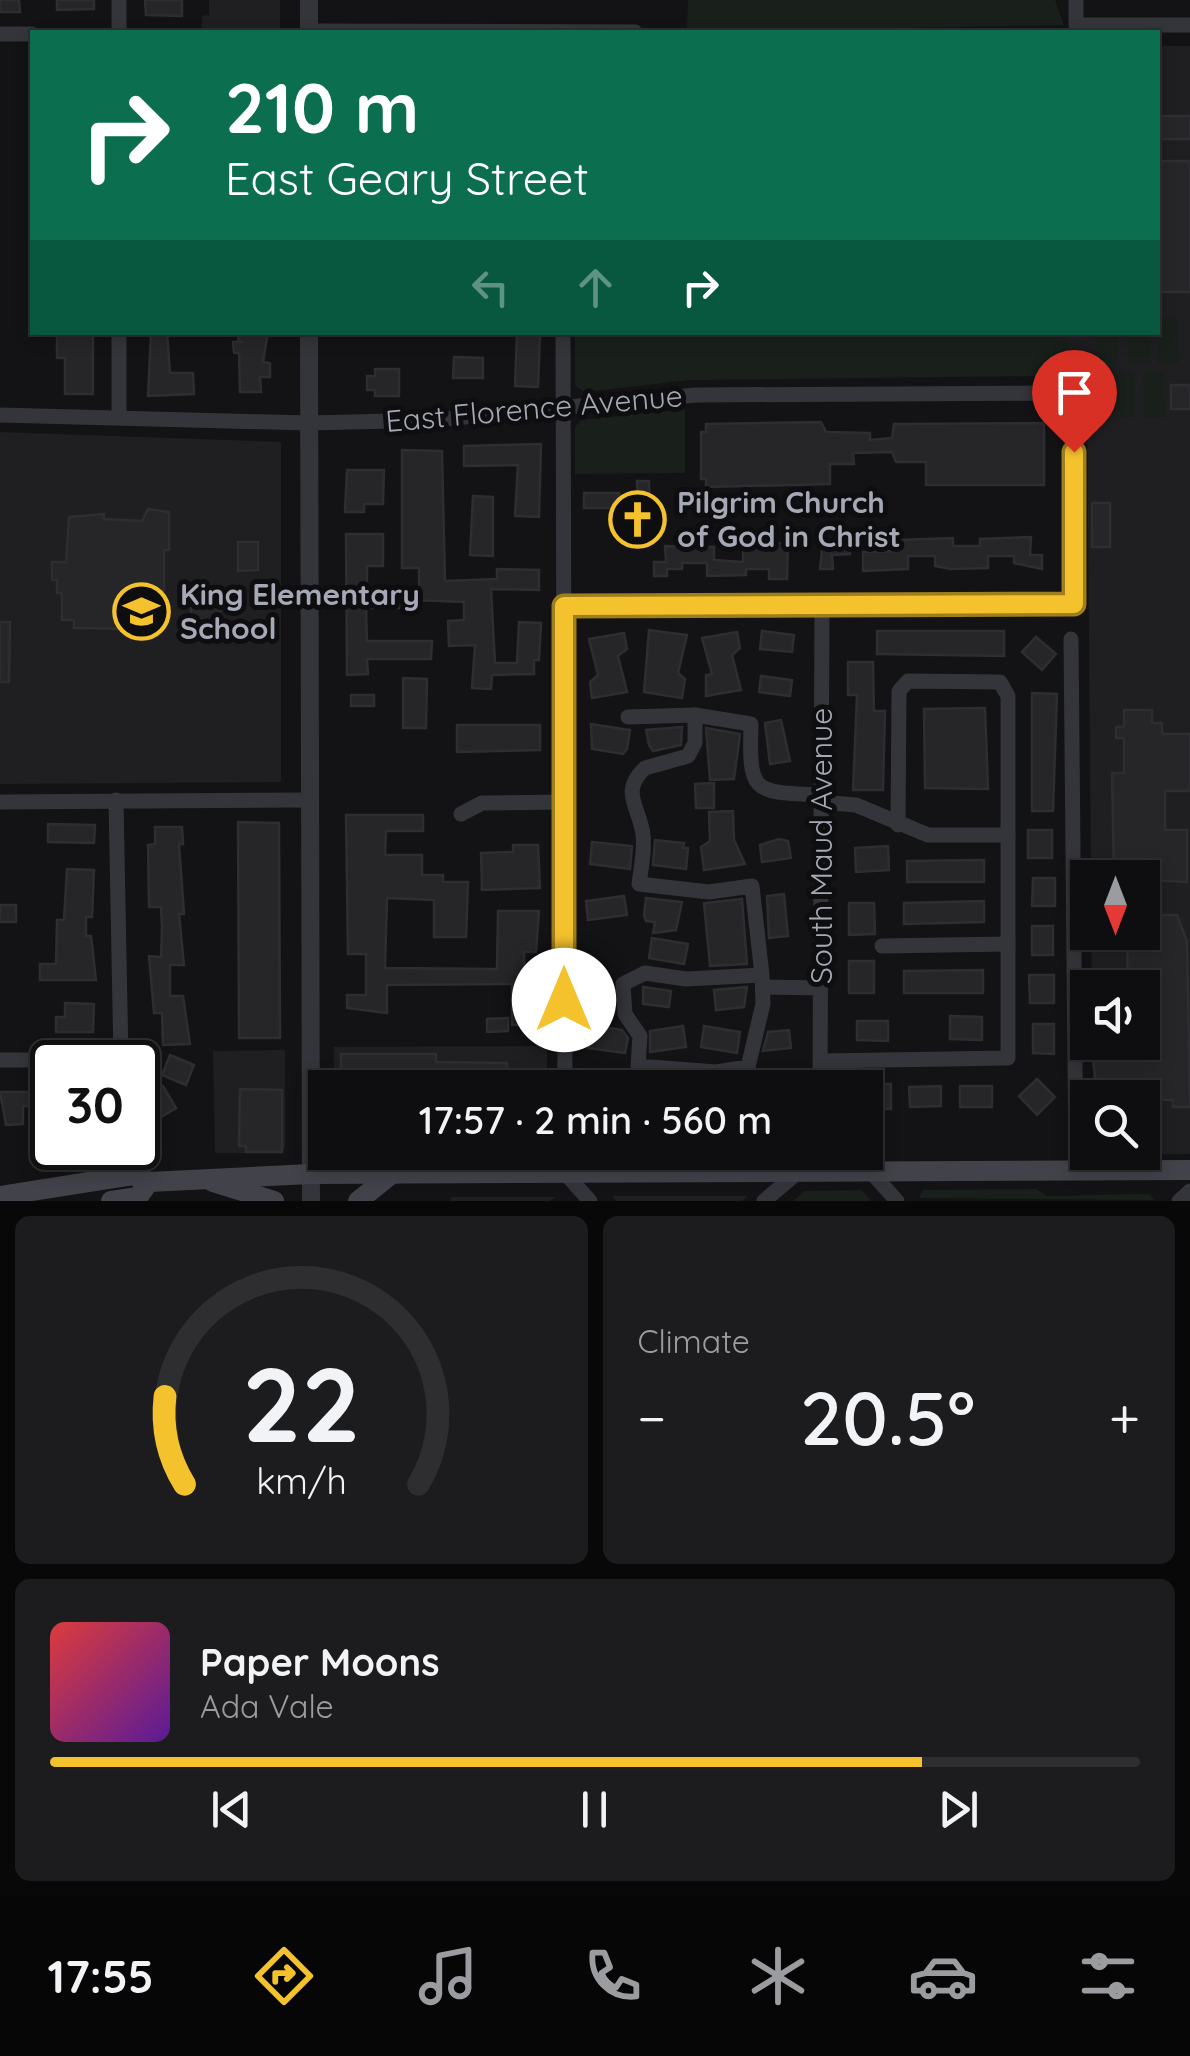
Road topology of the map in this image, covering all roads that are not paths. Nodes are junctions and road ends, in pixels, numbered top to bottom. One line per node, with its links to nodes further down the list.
1 (119, 0): 5 (street)
2 (309, 0): 6 (street)
3 (1076, 0): 4 (street)
4 (1190, 24)
5 (119, 30)
6 (309, 30)
7 (0, 34): 8 (street)
8 (30, 34)
9 (119, 335): 14 (street)
10 (309, 335): 15 (street)
11 (563, 335): 12 (street)
12 (563, 409): 15 (street, East Florence Avenue); 16 (street, East Florence Avenue); 17 (street)
13 (0, 415): 14 (street, East Florence Avenue)
14 (119, 415): 15 (street, East Florence Avenue)
15 (309, 422): 23 (street)
16 (822, 604): 17 (street); 21 (street, South Maud Avenue)
17 (564, 606): 25 (street)
18 (1070, 639): 39 (street)
19 (694, 715): 20 (street); 21 (street); 31 (street)
20 (628, 717)
21 (821, 798): 27 (street); 32 (street, South Maud Avenue)
22 (116, 800): 23 (street); 24 (street); 33 (street)
23 (310, 800): 51 (street)
24 (0, 802)
25 (564, 802): 26 (street); 37 (street)
26 (461, 814)
27 (898, 825): 28 (street); 28 (street)
28 (1008, 835): 29 (street)
29 (1008, 944): 30 (street); 36 (street)
30 (882, 946)
31 (763, 981): 31 (street); 32 (street)
32 (821, 988): 36 (street, South Maud Avenue)
33 (122, 1040)
34 (0, 1060): 35 (street)
35 (30, 1060)
36 (820, 1060): 38 (street, South Maud Avenue)
37 (565, 1070)
38 (820, 1070)
39 (1075, 1080)
40 (445, 1170): 49 (main road)
41 (570, 1170): 60 (street)
42 (728, 1170): 50 (main road)
43 (804, 1170): 50 (main road)
44 (861, 1170): 48 (main road)
45 (1076, 1170): 48 (main road)
46 (1160, 1170): 47 (main road)
47 (1190, 1170)
48 (871, 1172): 62 (street)
49 (393, 1173): 51 (main road); 59 (main road)
50 (798, 1173): 61 (street)
51 (311, 1174): 52 (main road); 58 (street)
52 (202, 1178): 53 (main road); 57 (main road)
53 (149, 1182): 55 (main road); 56 (main road)
54 (1190, 1191): 63 (street)
55 (0, 1196)
56 (111, 1201)
57 (274, 1201)
58 (312, 1201)
59 (358, 1201)
60 (590, 1201)
61 (764, 1201)
62 (897, 1201)
63 (1179, 1201)

